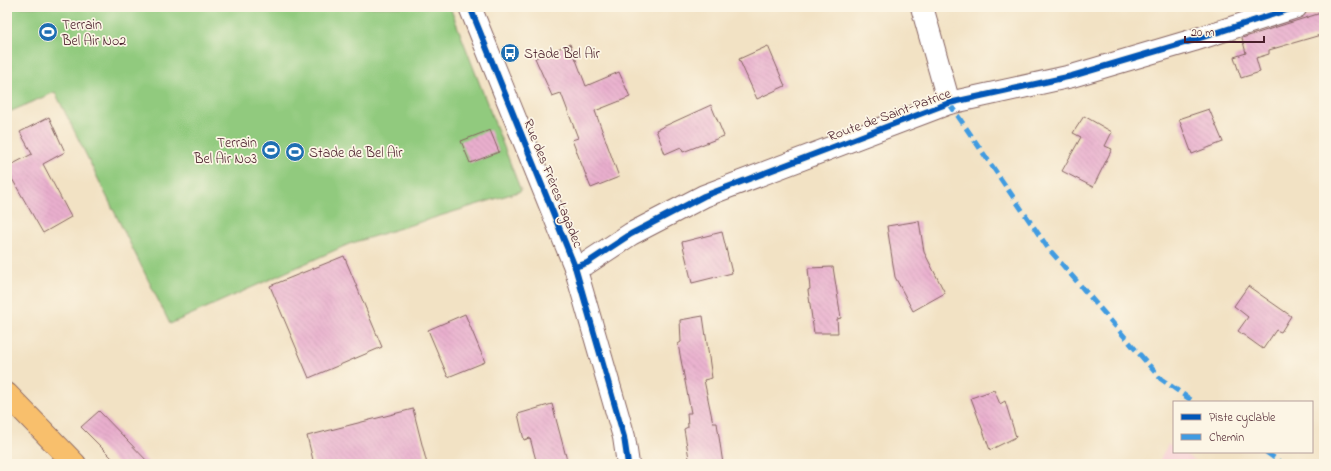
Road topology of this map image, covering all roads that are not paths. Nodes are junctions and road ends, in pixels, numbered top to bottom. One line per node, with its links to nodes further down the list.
1 (470, 7): 5 (street, Rue des Frères Lagadec)
2 (922, 7): 4 (street)
3 (1296, 7): 4 (street, Route de Saint-Patrice)
4 (949, 103): 5 (street, Route de Saint-Patrice)
5 (575, 267): 8 (street, Rue des Frères Lagadec)
6 (7, 394): 7 (main road)
7 (75, 464)
8 (628, 464)

